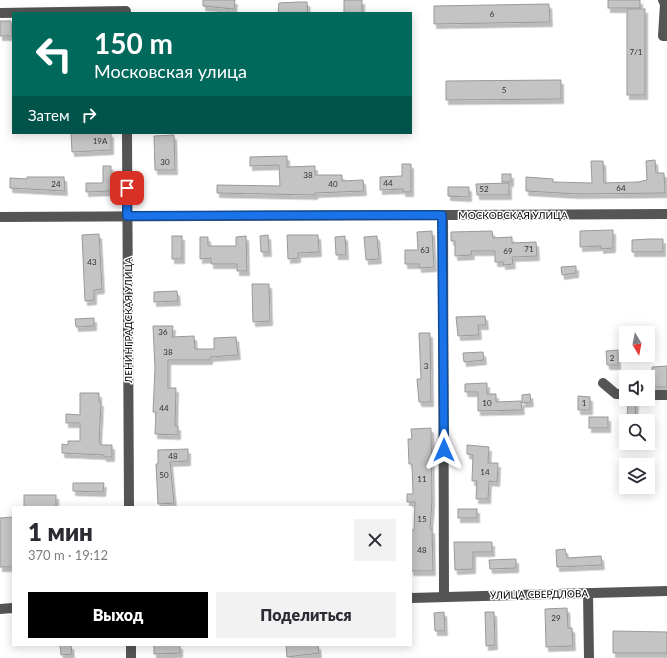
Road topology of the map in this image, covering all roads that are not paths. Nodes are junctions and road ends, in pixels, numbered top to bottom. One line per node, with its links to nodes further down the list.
1 (126, 0): 3 (street)
2 (663, 0): 6 (street)
3 (126, 12)
4 (0, 13): 5 (street)
5 (12, 13)
6 (667, 36)
7 (127, 134): 10 (street, ЛЕНИНГРАДСКАЯ УЛИЦА)
8 (667, 214): 9 (street, МОСКОВСКАЯ УЛИЦА)
9 (442, 215): 10 (street, МОСКОВСКАЯ УЛИЦА); 19 (street)
10 (127, 216): 11 (street, МОСКОВСКАЯ УЛИЦА); 16 (street, ЛЕНИНГРАДСКАЯ УЛИЦА)
11 (0, 217)
12 (603, 383): 13 (street)
13 (619, 394)
14 (655, 395): 15 (street)
15 (667, 395)
16 (129, 506)
17 (667, 591): 18 (street, УЛИЦА СВЕРДЛОВА)
18 (588, 593): 19 (street, УЛИЦА СВЕРДЛОВА); 25 (street)
19 (444, 597): 20 (street, УЛИЦА СВЕРДЛОВА)
20 (412, 598)
21 (12, 608): 22 (street)
22 (0, 609)
23 (131, 646): 24 (street)
24 (131, 658)
25 (589, 658)

